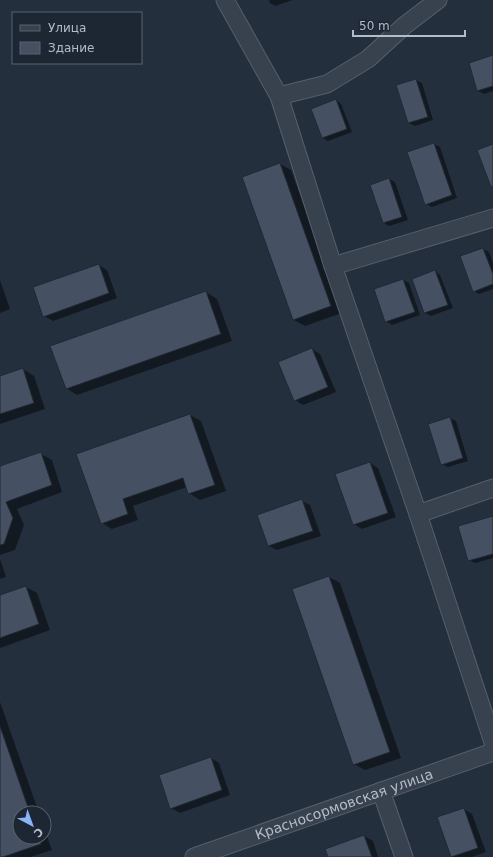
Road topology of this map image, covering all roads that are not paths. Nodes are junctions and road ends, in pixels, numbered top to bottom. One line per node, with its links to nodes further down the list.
1 (225, 0): 3 (street)
2 (438, 0): 3 (street)
3 (279, 96): 5 (street)
4 (493, 218): 5 (street)
5 (333, 266): 7 (street)
6 (493, 488): 7 (street)
7 (418, 514): 8 (street)
8 (493, 742)
9 (493, 752): 10 (street, Красносормовская улица)
10 (381, 791): 11 (street, Красносормовская улица); 12 (street)
11 (194, 857)
12 (404, 857)

